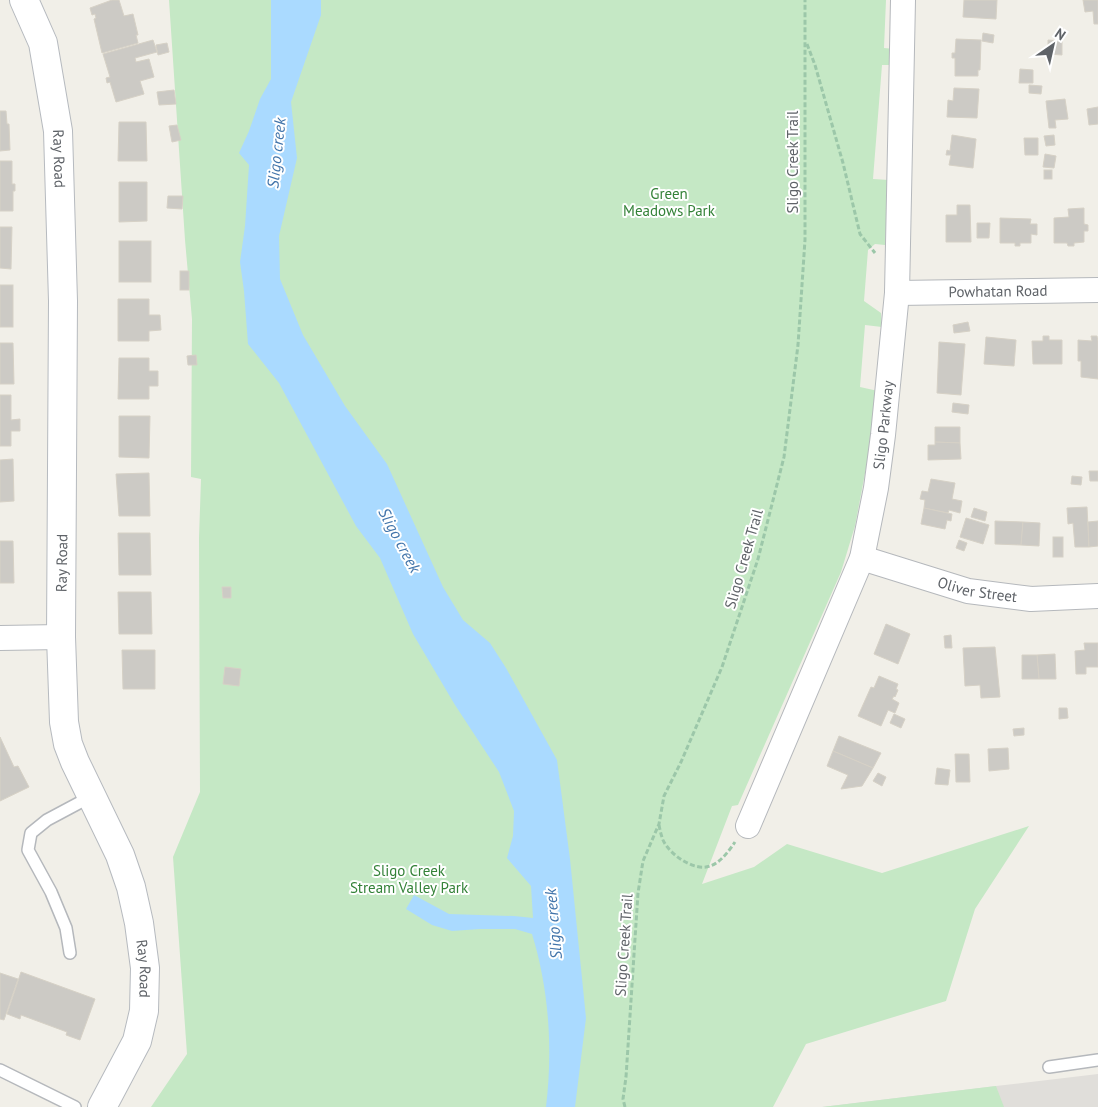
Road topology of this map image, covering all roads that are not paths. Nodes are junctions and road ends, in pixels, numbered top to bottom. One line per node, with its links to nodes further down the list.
1 (24, 0): 7 (street, Ray Road)
2 (903, 0): 4 (street, Sligo Parkway)
3 (1098, 290): 4 (street, Powhatan Road)
4 (897, 293): 5 (street, Sligo Parkway)
5 (862, 558): 6 (street, Oliver Street); 10 (street, Sligo Parkway)
6 (1098, 596)
7 (60, 637): 8 (street); 9 (street, Ray Road)
8 (0, 638)
9 (92, 796): 11 (lane); 16 (street, Ray Road)
10 (748, 826)
11 (70, 953)
12 (1098, 1060): 13 (lane)
13 (1049, 1067)
14 (0, 1070): 15 (lane)
15 (75, 1107)
16 (102, 1107)

